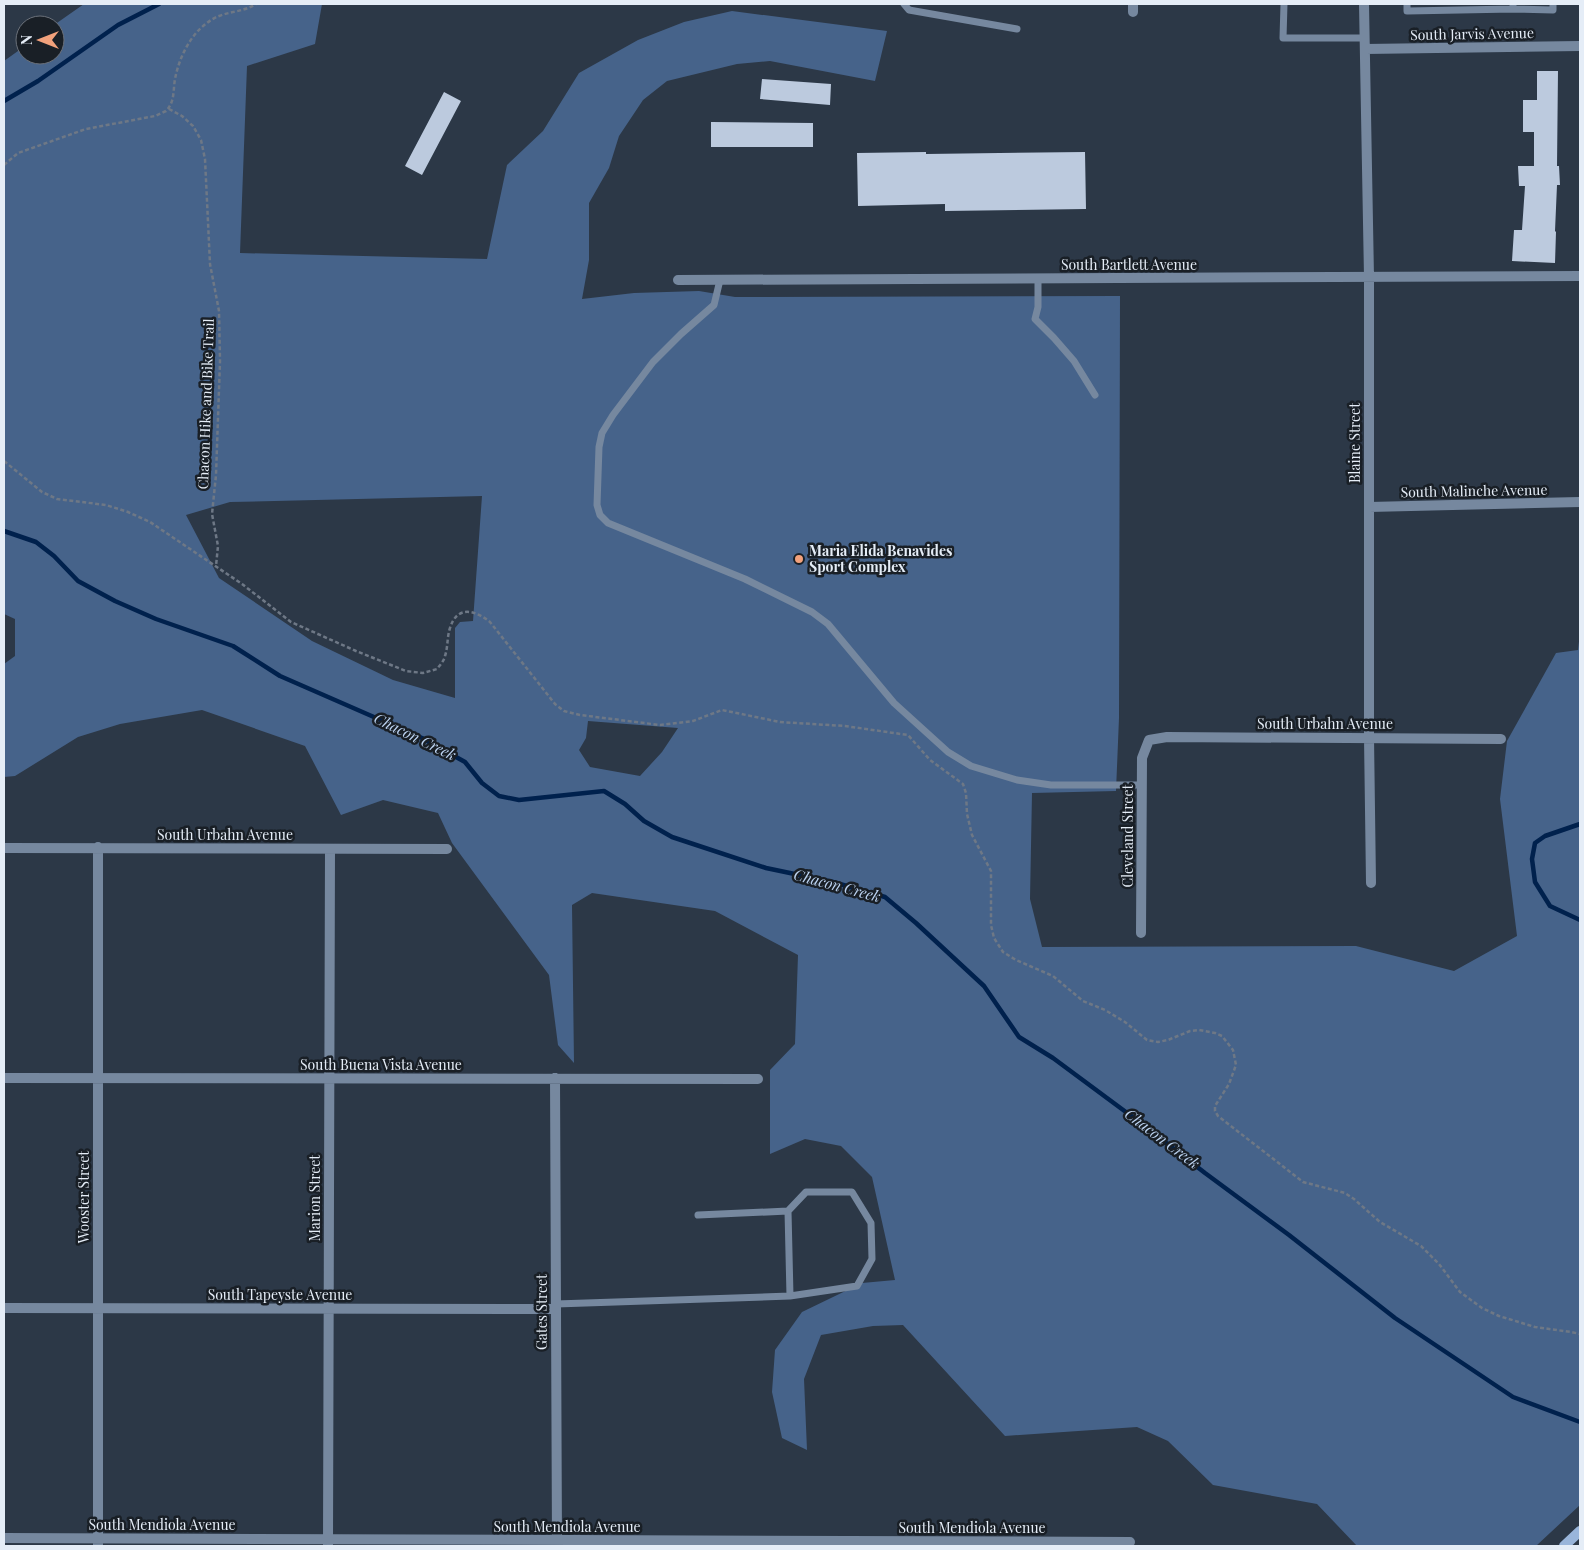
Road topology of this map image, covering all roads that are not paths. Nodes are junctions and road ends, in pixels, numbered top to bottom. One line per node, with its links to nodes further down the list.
1 (904, 4): 7 (lane)
2 (1284, 4): 8 (lane)
3 (1364, 4): 8 (street, Blaine Street)
4 (1407, 4): 6 (lane)
5 (1553, 4): 6 (lane)
6 (1513, 6)
7 (1017, 29)
8 (1365, 38): 10 (street, Blaine Street)
9 (1580, 46): 10 (street, South Jarvis Avenue)
10 (1365, 49): 12 (street, Blaine Street)
11 (1580, 276): 12 (street, South Bartlett Avenue)
12 (1369, 277): 13 (street, South Bartlett Avenue); 18 (street, Blaine Street)
13 (1038, 279): 15 (street, South Bartlett Avenue); 16 (lane)
14 (678, 280): 15 (street, South Bartlett Avenue)
15 (720, 280): 22 (lane)
16 (1095, 395)
17 (1580, 502): 18 (street, South Malinche Avenue)
18 (1369, 507): 19 (street, Blaine Street)
19 (1369, 738): 20 (street, South Urbahn Avenue); 21 (street, South Urbahn Avenue); 27 (street, Blaine Street)
20 (1500, 739)
21 (1149, 740): 22 (street, Cleveland Street)
22 (1142, 785): 28 (street, Cleveland Street)
23 (4, 848): 24 (street, South Urbahn Avenue)
24 (98, 848): 26 (street, South Urbahn Avenue); 30 (street, Wooster Street)
25 (446, 848): 26 (street, South Urbahn Avenue)
26 (330, 849): 32 (street, Marion Street)
27 (1372, 883)
28 (1141, 934)
29 (4, 1078): 30 (street, South Buena Vista Avenue)
30 (98, 1078): 32 (street, South Buena Vista Avenue); 39 (street, Wooster Street)
31 (555, 1078): 32 (street, South Buena Vista Avenue); 33 (street, South Buena Vista Avenue); 37 (street, Gates Street)
32 (329, 1079): 40 (street, Marion Street)
33 (758, 1079)
34 (788, 1211): 35 (lane); 36 (lane); 36 (lane)
35 (698, 1215)
36 (790, 1296): 37 (lane)
37 (556, 1307): 40 (street, South Tapeyste Avenue); 46 (street, Gates Street)
38 (4, 1308): 39 (street, South Tapeyste Avenue)
39 (98, 1308): 40 (street, South Tapeyste Avenue); 43 (street, Wooster Street)
40 (328, 1309): 45 (street, Marion Street)
41 (1580, 1531): 49 (main road)
42 (4, 1538): 43 (street, South Mendiola Avenue)
43 (98, 1542): 45 (street, South Mendiola Avenue)
44 (1130, 1542): 48 (street, South Mendiola Avenue)
45 (328, 1543): 46 (street, South Mendiola Avenue)
46 (557, 1543): 47 (street, South Mendiola Avenue)
47 (788, 1544): 48 (street, South Mendiola Avenue)
48 (1009, 1544)
49 (1564, 1546)

